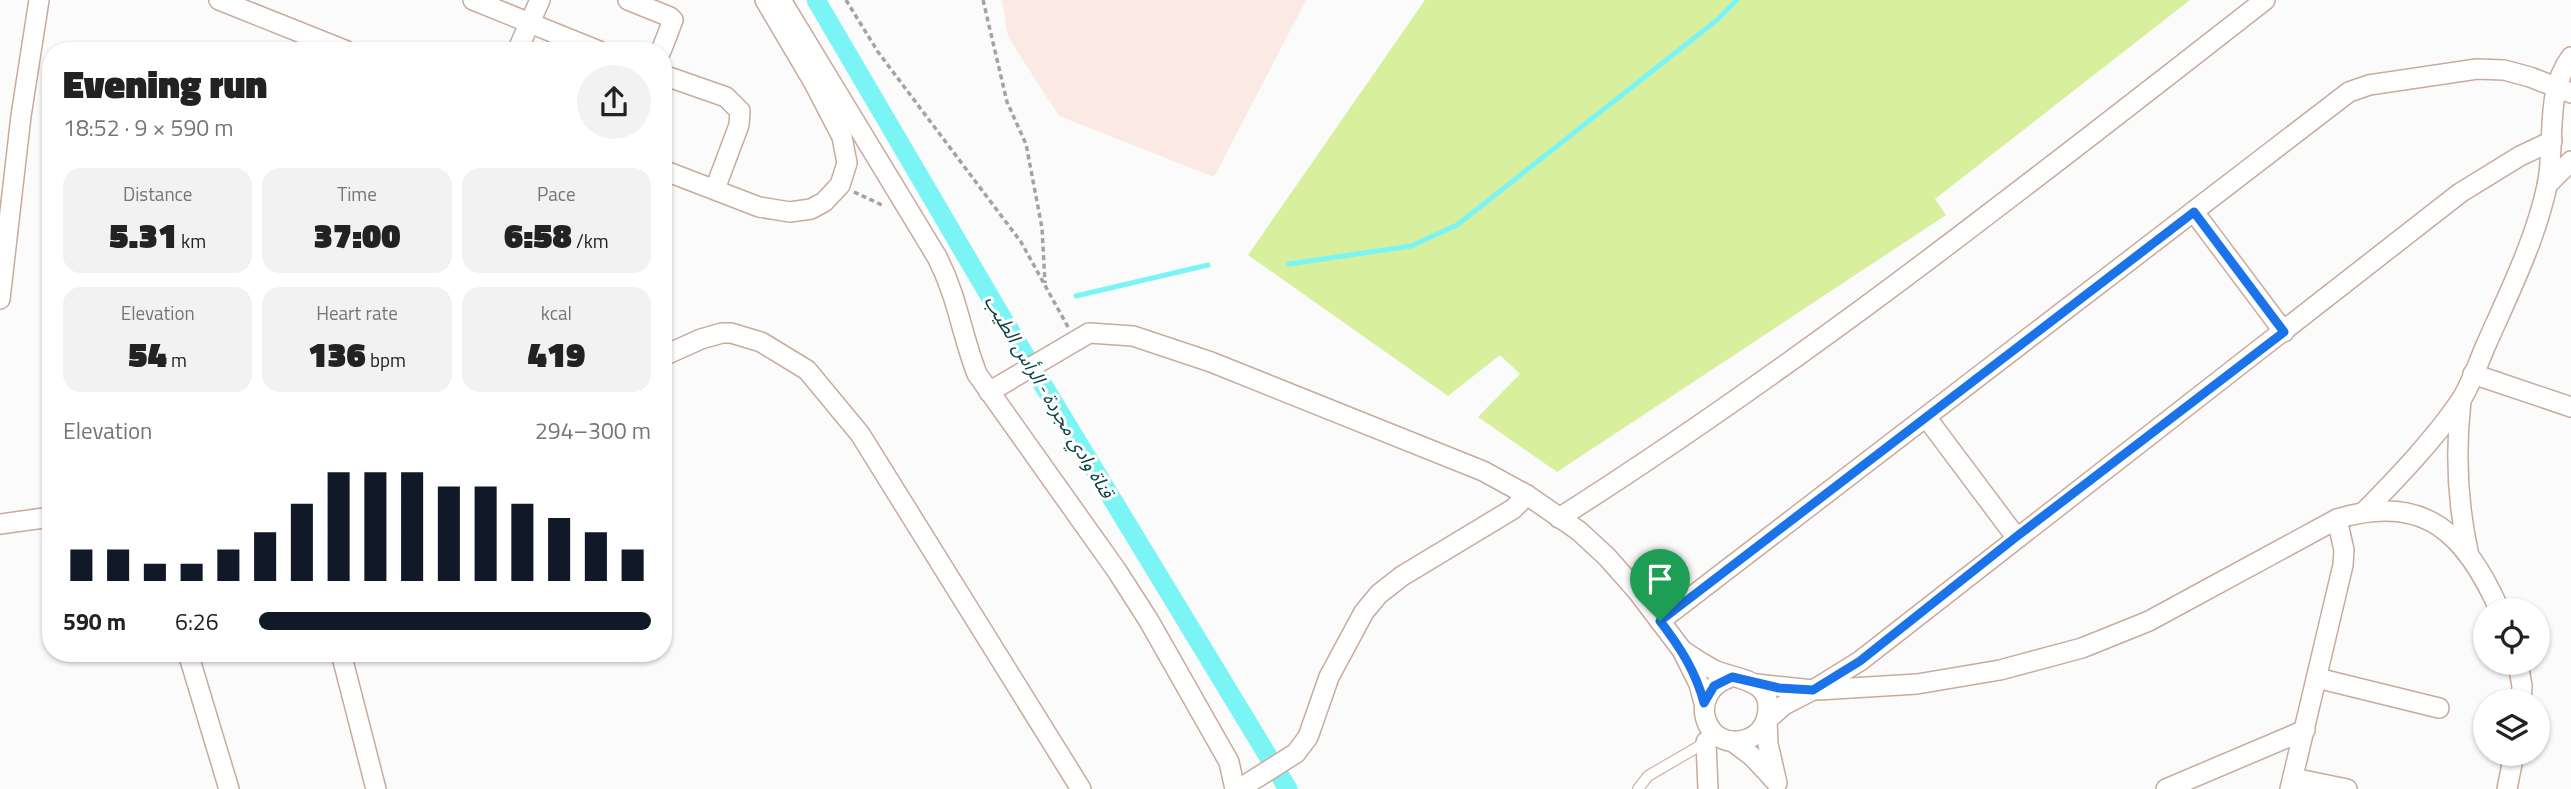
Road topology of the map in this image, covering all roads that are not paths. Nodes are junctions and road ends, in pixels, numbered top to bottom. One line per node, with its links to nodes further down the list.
1 (39, 0): 18 (street)
2 (219, 0): 9 (street)
3 (540, 0): 10 (street)
4 (628, 0): 14 (street)
5 (765, 0): 24 (street)
6 (781, 0): 30 (street)
7 (2265, 0): 36 (street)
8 (477, 1): 10 (street)
9 (247, 5): 11 (street)
10 (529, 24): 12 (street); 13 (street)
11 (327, 42)
12 (521, 42)
13 (576, 42)
14 (665, 42)
15 (2571, 57): 17 (street)
16 (672, 78): 24 (street)
17 (2563, 90): 20 (street); 25 (street)
18 (21, 116): 19 (street); 26 (street)
19 (0, 119)
20 (2553, 141): 23 (street); 27 (street)
21 (2571, 161): 23 (street)
22 (672, 173): 24 (street)
23 (2547, 185): 29 (street)
24 (715, 190)
25 (2194, 212): 27 (street); 33 (street)
26 (0, 299)
27 (2284, 332): 40 (street)
28 (672, 352): 62 (street)
29 (2473, 374): 31 (street); 32 (street)
30 (995, 388): 34 (street); 59 (street)
31 (2461, 400): 35 (street); 41 (street)
32 (2571, 407)
33 (1926, 417): 40 (street); 43 (street)
34 (1527, 495): 36 (street); 59 (street)
35 (2365, 511): 38 (street); 41 (street)
36 (1559, 517): 43 (street)
37 (42, 518): 39 (street)
38 (2337, 519): 48 (street); 50 (street)
39 (0, 524)
40 (2016, 537): 50 (street)
41 (2468, 551): 42 (street)
42 (2493, 598)
43 (1660, 621): 44 (street)
44 (1682, 650): 47 (street); 51 (street)
45 (191, 662): 60 (street)
46 (343, 662): 61 (street)
47 (1732, 677): 49 (street); 51 (street)
48 (2317, 678): 52 (street); 54 (street)
49 (1756, 684): 50 (street); 53 (street)
50 (1813, 690): 53 (street)
51 (1704, 703): 55 (street)
52 (2439, 708)
53 (1767, 720): 55 (street); 58 (street)
54 (2305, 730): 57 (street); 65 (street)
55 (1718, 739): 58 (street); 63 (lane); 64 (street)
56 (2512, 766): 67 (street)
57 (2292, 784): 66 (street)
58 (1779, 786)
59 (1242, 787)
60 (229, 789)
61 (376, 789)
62 (1081, 789)
63 (1638, 789)
64 (1708, 789)
65 (2166, 789)
66 (2347, 789)
67 (2507, 789)

